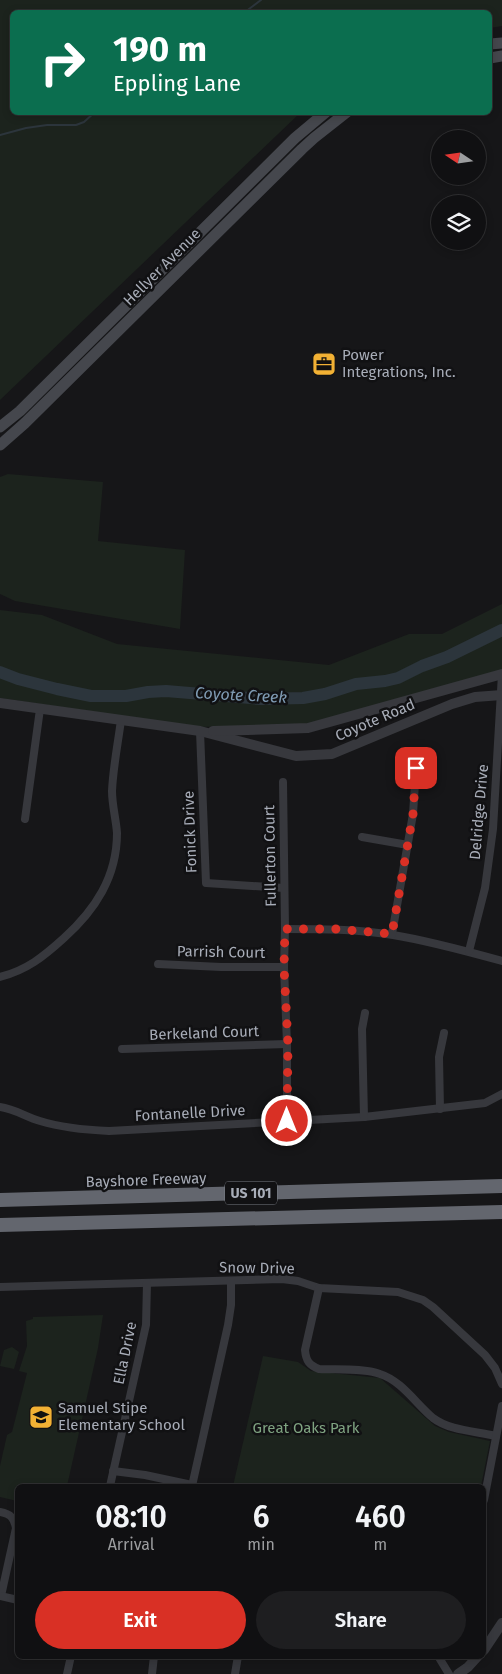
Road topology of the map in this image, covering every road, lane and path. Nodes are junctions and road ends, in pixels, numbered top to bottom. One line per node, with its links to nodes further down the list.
1 (322, 115): 3 (main road, Hellyer Avenue)
2 (343, 115): 4 (main road, Hellyer Avenue)
3 (139, 292): 4 (main road); 5 (main road, Hellyer Avenue)
4 (149, 300): 6 (main road, Hellyer Avenue)
5 (0, 427)
6 (0, 445)
7 (502, 674): 8 (street, Delridge Drive); 12 (street, Coyote Road)
8 (501, 695): 12 (street, Coyote Road); 21 (street, Delridge Drive)
9 (0, 703): 10 (street, Coyote Road)
10 (40, 708): 11 (street, Coyote Road); 15 (street)
11 (121, 720): 12 (street, Coyote Road); 25 (street)
12 (200, 731): 18 (street, Fonick Drive)
13 (417, 753): 17 (street)
14 (283, 782): 18 (street, Fullerton Court)
15 (25, 819)
16 (362, 837): 17 (street)
17 (408, 845): 20 (street)
18 (284, 888): 19 (street, Fullerton Court)
19 (285, 929): 20 (street); 24 (street, Fullerton Court)
20 (392, 934): 21 (street)
21 (469, 952): 22 (street)
22 (502, 961)
23 (158, 964): 24 (street, Parrish Court)
24 (284, 967): 28 (street, Fullerton Court)
25 (0, 977)
26 (365, 1013): 33 (street)
27 (444, 1033): 32 (street)
28 (288, 1044): 29 (street, Berkeland Court); 34 (street, Fullerton Court)
29 (122, 1049)
30 (502, 1094): 32 (street, Fontanelle Drive)
31 (0, 1107): 34 (street, Fontanelle Drive)
32 (440, 1109): 33 (street, Fontanelle Drive)
33 (364, 1117): 34 (street, Fontanelle Drive)
34 (287, 1121)
35 (502, 1186): 36 (highway, Bayshore Freeway / US 101)
36 (0, 1200)
37 (502, 1212): 38 (highway, US 101)
38 (0, 1225)
39 (231, 1281): 40 (street, Snow Drive); 42 (street, Snow Drive); 49 (street)
40 (148, 1283): 41 (street, Snow Drive); 46 (street, Ella Drive)
41 (0, 1287)
42 (319, 1288): 43 (street, Snow Drive); 45 (street)
43 (502, 1384)
44 (502, 1406): 45 (street)
45 (496, 1436): 50 (street)
46 (113, 1472): 47 (street, Ella Drive); 48 (street)
47 (110, 1484)
48 (183, 1484)
49 (192, 1484)
50 (486, 1489)
51 (0, 1512): 52 (street)
52 (15, 1521)
53 (15, 1533): 54 (street)
54 (1, 1596): 55 (street)
55 (15, 1599)
56 (502, 1623): 57 (street)
57 (486, 1647)
58 (70, 1659): 63 (street)
59 (154, 1659): 64 (street)
60 (238, 1659): 65 (street)
61 (440, 1659): 66 (street)
62 (475, 1659): 67 (street)
63 (67, 1674)
64 (152, 1674)
65 (235, 1674)
66 (449, 1674)
67 (458, 1674)

